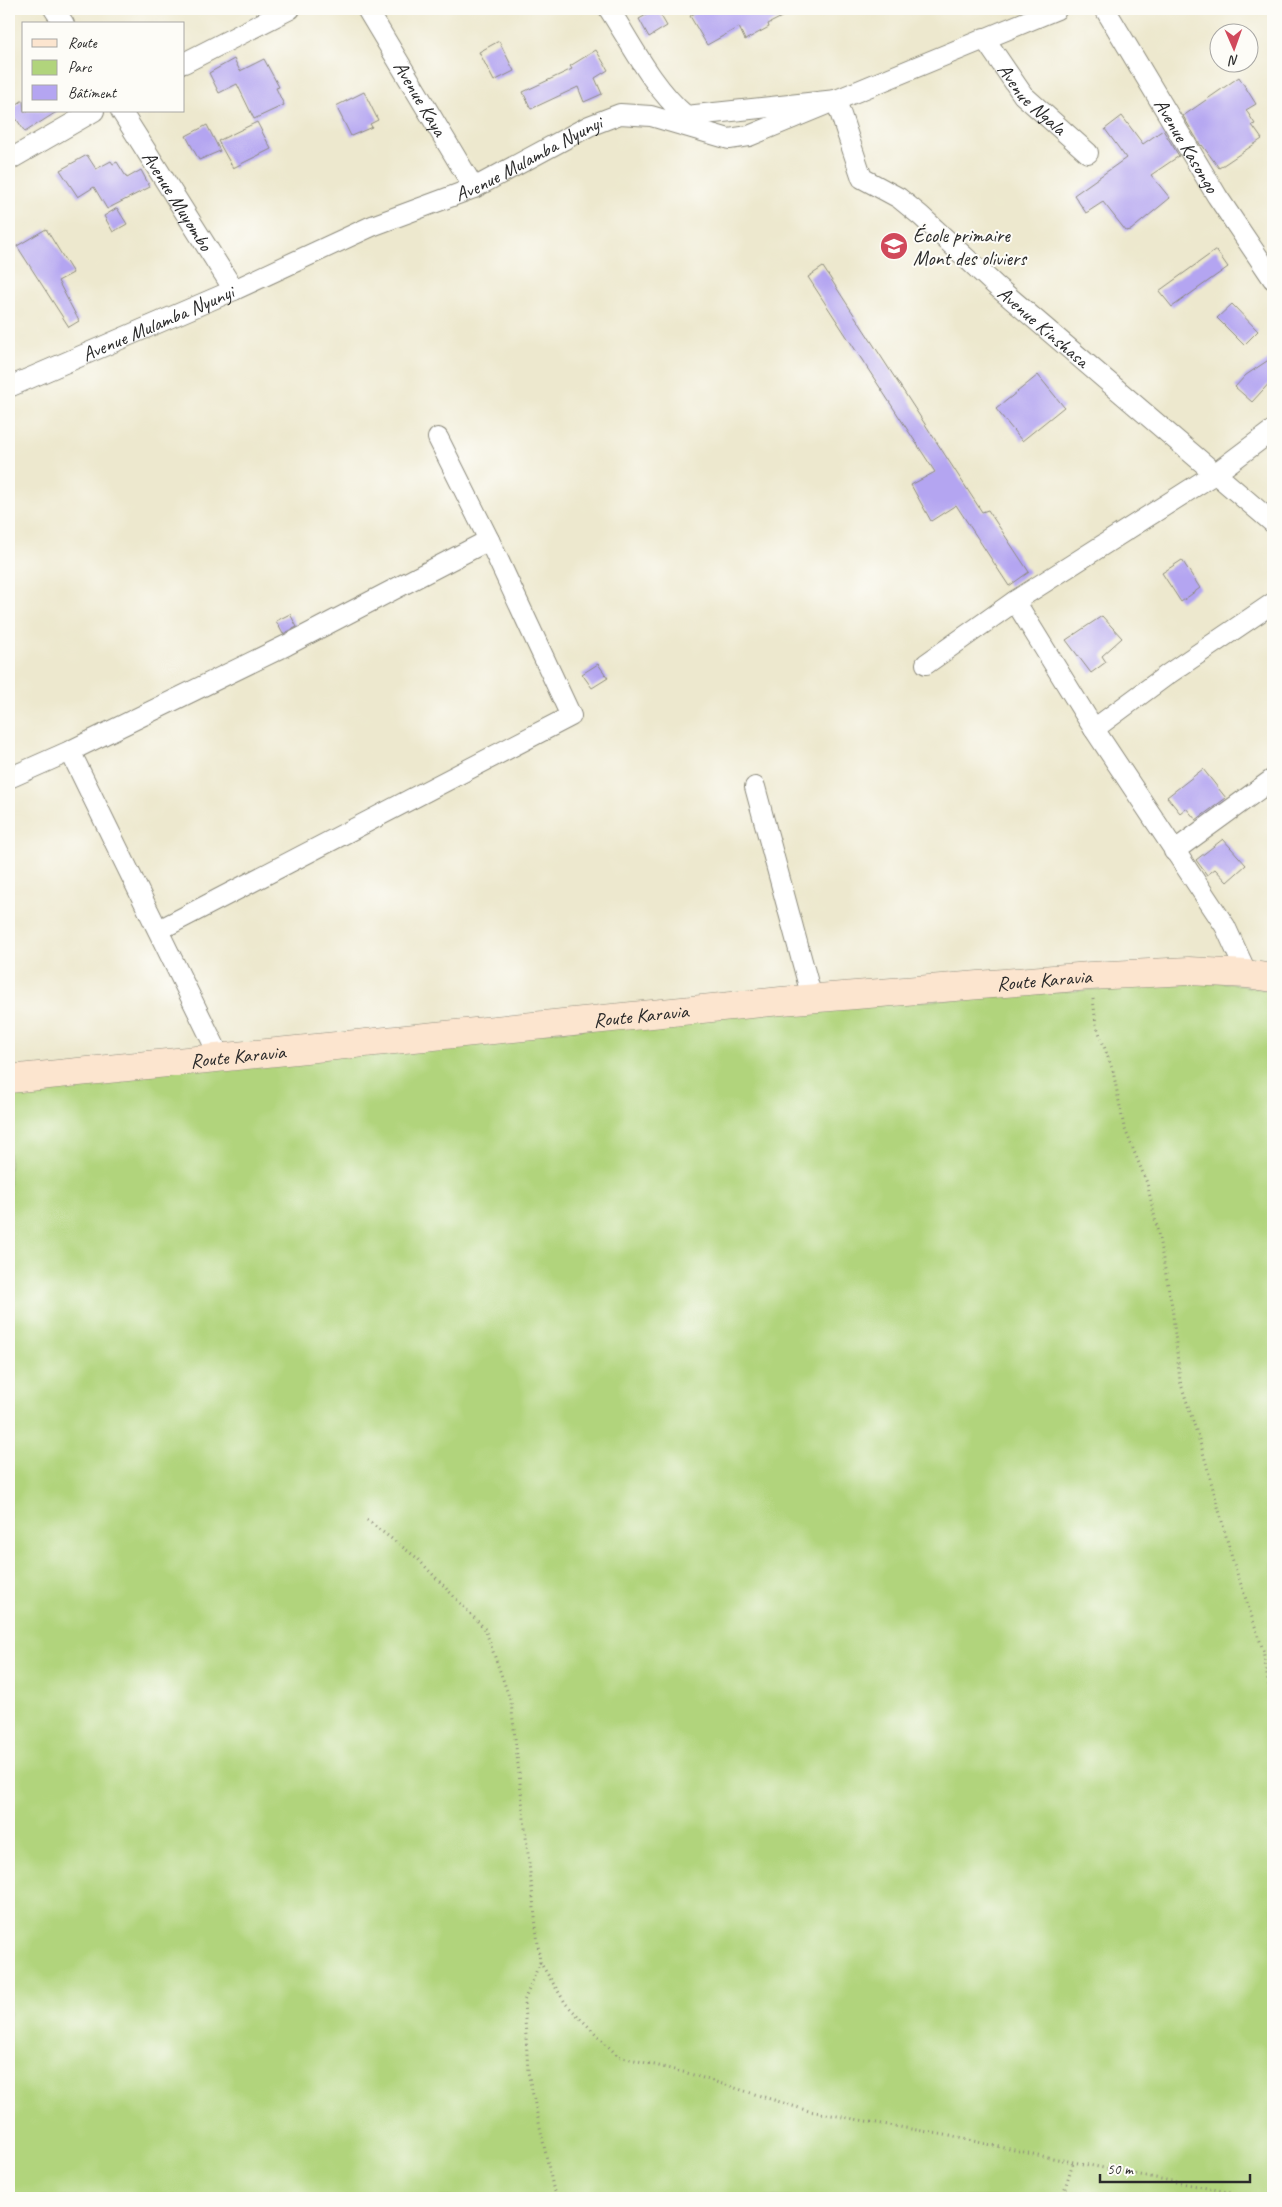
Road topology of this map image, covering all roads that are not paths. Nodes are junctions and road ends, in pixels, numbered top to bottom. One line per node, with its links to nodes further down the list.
1 (54, 9): 7 (street)
2 (290, 9): 9 (street)
3 (367, 9): 15 (street, Avenue Kaya)
4 (609, 9): 10 (street)
5 (1057, 9): 8 (street, Avenue Mulamba Nyunyi)
6 (1105, 9): 16 (street, Avenue Kasongo)
7 (63, 22)
8 (984, 38): 10 (street, Avenue Mulamba Nyunyi); 13 (street, Avenue Ngala)
9 (185, 62)
10 (836, 100): 15 (street, Avenue Mulamba Nyunyi); 21 (street, Avenue Kinshasa)
11 (92, 112): 14 (street)
12 (122, 112): 17 (street, Avenue Muyombo)
13 (1088, 153)
14 (9, 160)
15 (474, 188): 17 (street, Avenue Mulamba Nyunyi)
16 (1273, 280)
17 (234, 290): 18 (street, Avenue Mulamba Nyunyi)
18 (9, 388)
19 (1273, 430): 21 (street)
20 (438, 438): 23 (street)
21 (1216, 473): 22 (street, Avenue Kinshasa); 24 (street)
22 (1273, 523)
23 (489, 540): 28 (street); 33 (street)
24 (1015, 601): 26 (street); 27 (street)
25 (1273, 603): 27 (street)
26 (926, 664)
27 (1094, 729): 32 (street)
28 (70, 751): 29 (street); 33 (street)
29 (9, 778)
30 (1273, 779): 32 (street)
31 (755, 788): 35 (street)
32 (1174, 851): 34 (street)
33 (159, 930): 36 (street)
34 (1260, 976): 35 (street, Route Karavia)
35 (812, 998): 36 (street, Route Karavia)
36 (220, 1057): 37 (street, Route Karavia)
37 (9, 1079)

